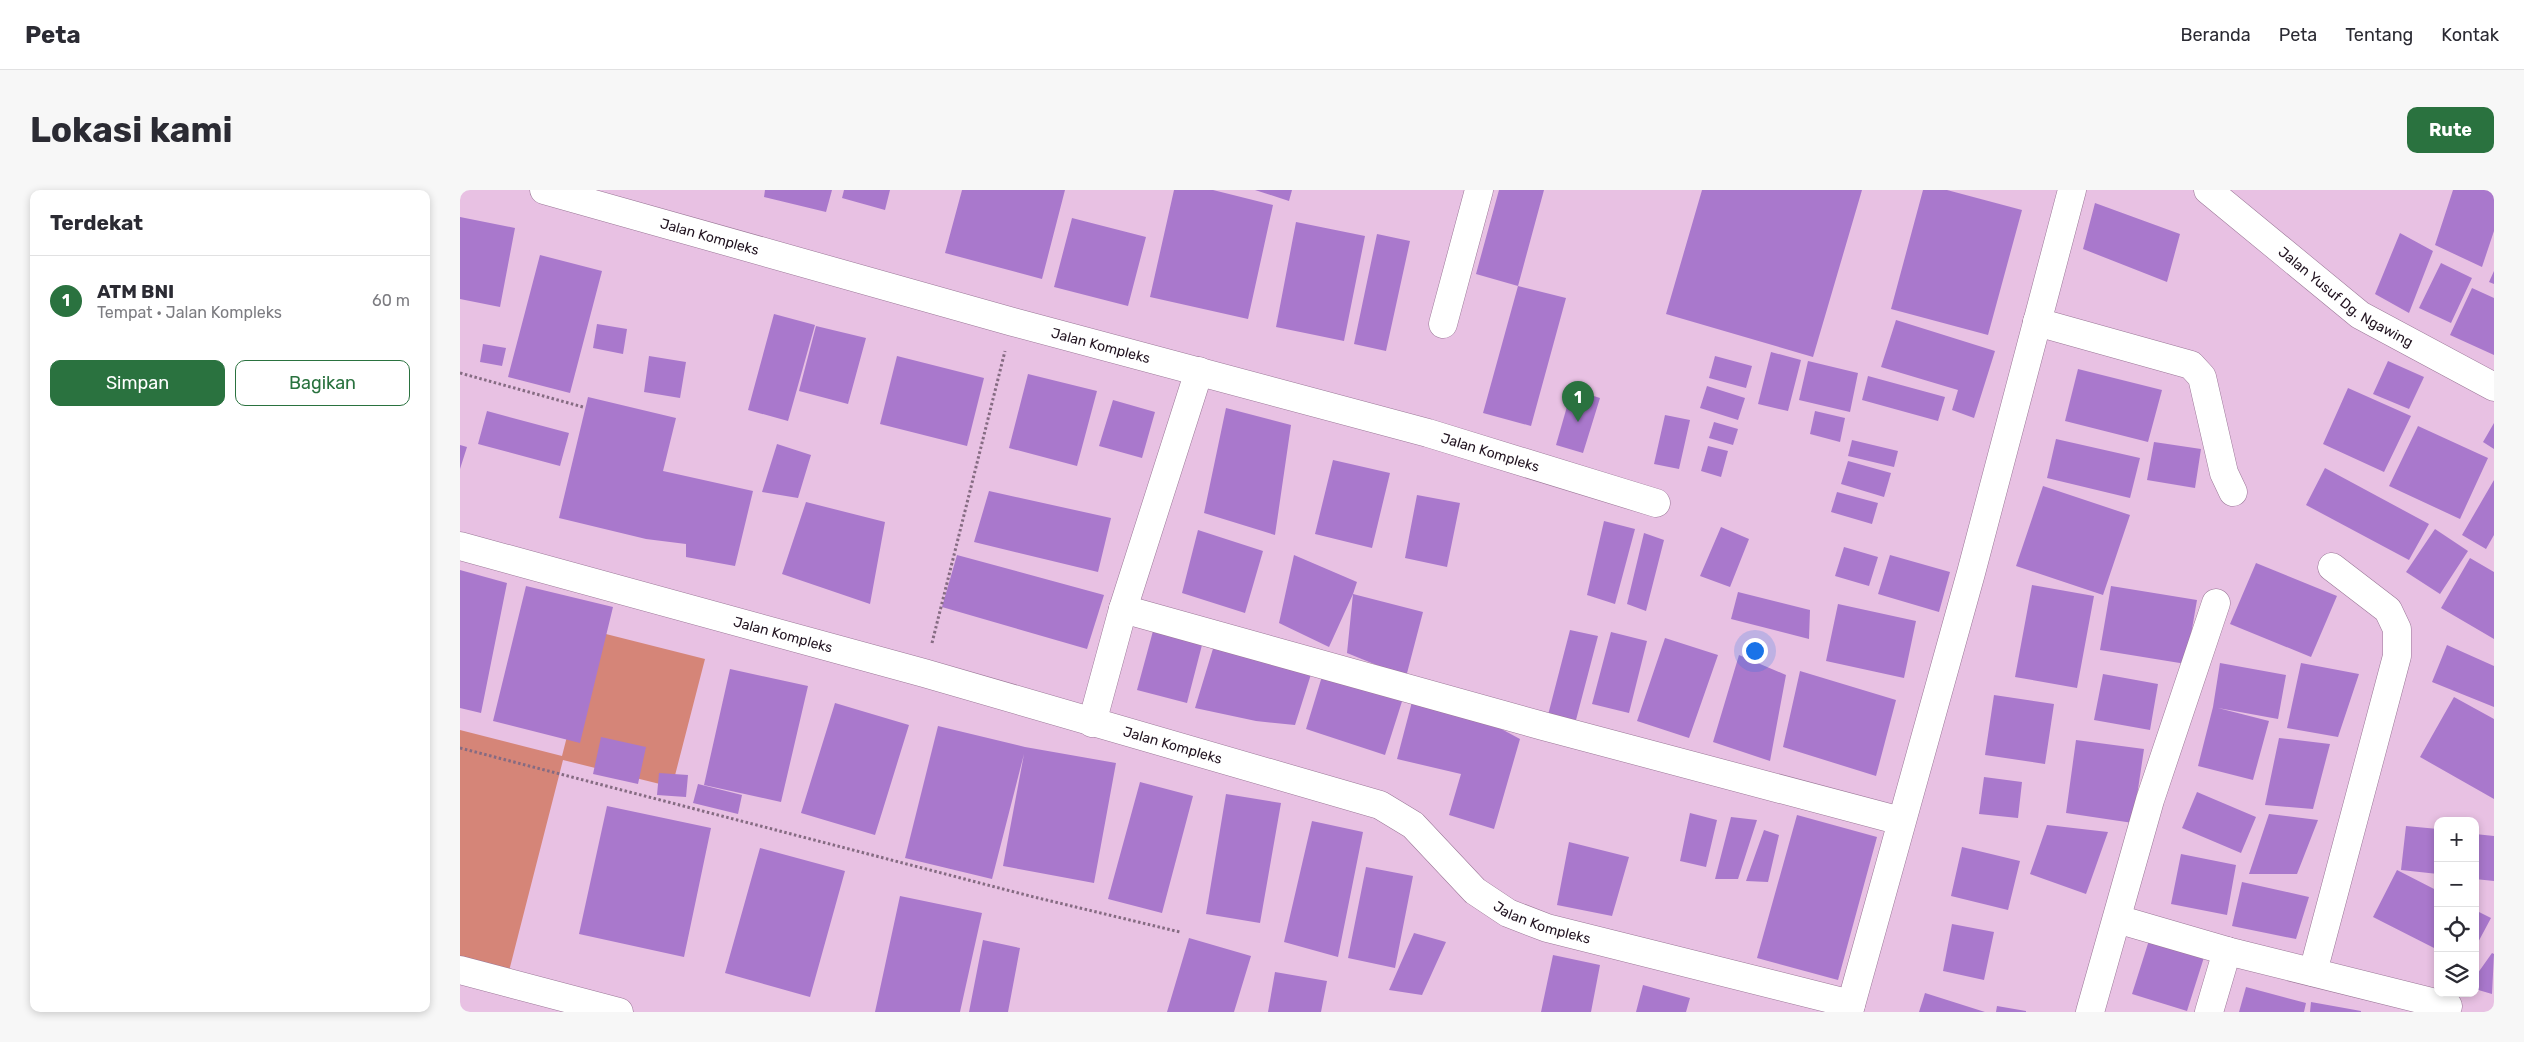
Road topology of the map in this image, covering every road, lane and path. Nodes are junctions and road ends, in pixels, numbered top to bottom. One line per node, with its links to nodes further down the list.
1 (544, 190): 5 (street, Jalan Kompleks)
2 (1479, 190): 7 (street)
3 (2072, 190): 6 (street)
4 (2208, 190): 10 (street, Jalan Yusuf Dg. Ngawing)
5 (1013, 322): 8 (street, Jalan Kompleks); 18 (path)
6 (2037, 322): 12 (street); 21 (street)
7 (1443, 324)
8 (1199, 371): 13 (street, Jalan Kompleks); 17 (street)
9 (460, 373): 11 (path)
10 (2494, 388)
11 (582, 407)
12 (2233, 492)
13 (1656, 503)
14 (460, 546): 18 (street, Jalan Kompleks)
15 (2332, 567): 26 (street)
16 (2216, 603): 22 (street)
17 (1123, 609): 19 (street); 21 (street)
18 (924, 673): 19 (street, Jalan Kompleks)
19 (1092, 723): 28 (street, Jalan Kompleks)
20 (460, 748): 23 (path)
21 (1901, 821): 28 (street)
22 (2117, 919): 24 (street); 30 (street)
23 (1180, 932)
24 (2227, 951): 26 (street); 31 (street)
25 (460, 970): 29 (street)
26 (2313, 972): 27 (street)
27 (2448, 1006)
28 (1850, 1008)
29 (619, 1012)
30 (2090, 1012)
31 (2209, 1012)

